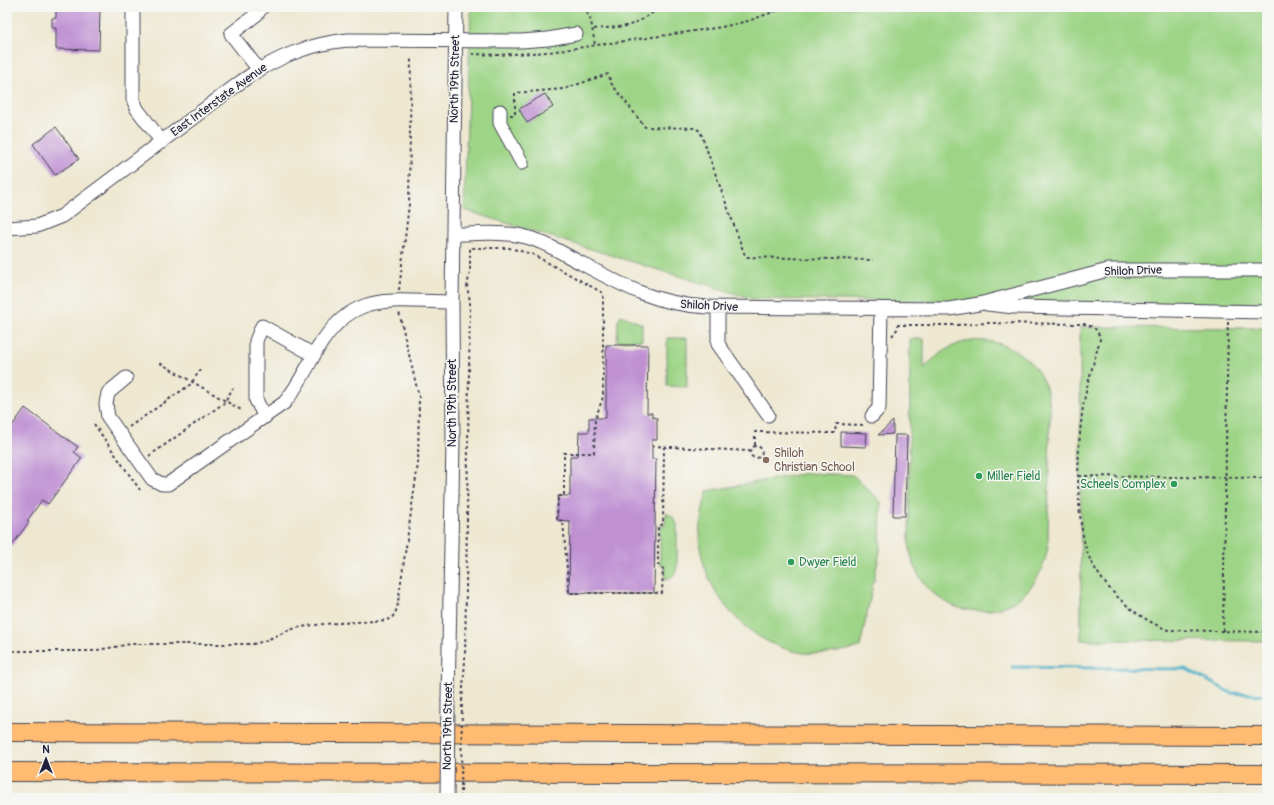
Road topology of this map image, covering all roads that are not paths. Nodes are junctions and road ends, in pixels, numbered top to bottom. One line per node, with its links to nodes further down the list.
1 (133, 7): 8 (street)
2 (262, 7): 6 (street)
3 (456, 7): 5 (street, North 19th Street)
4 (576, 34): 5 (street, East Interstate Avenue)
5 (456, 41): 6 (street, East Interstate Avenue); 11 (street, North 19th Street)
6 (259, 70): 8 (street, East Interstate Avenue)
7 (500, 113): 9 (street)
8 (162, 142): 10 (street, East Interstate Avenue)
9 (522, 163)
10 (7, 228)
11 (453, 234): 13 (street, North 19th Street); 15 (street, Shiloh Drive)
12 (1267, 270): 14 (street, Shiloh Drive)
13 (452, 302): 18 (street); 27 (street, North 19th Street, bridge)
14 (979, 304): 16 (street, Shiloh Drive); 17 (street, Shiloh Drive)
15 (718, 308): 16 (street, Shiloh Drive); 20 (street)
16 (881, 309): 22 (street)
17 (1267, 312)
18 (314, 355): 21 (street); 21 (street)
19 (126, 378): 21 (street)
20 (768, 415)
21 (265, 417)
22 (869, 420)
23 (7, 732): 24 (highway)
24 (1267, 736)
25 (7, 772): 26 (highway)
26 (1267, 774)
27 (447, 798)

